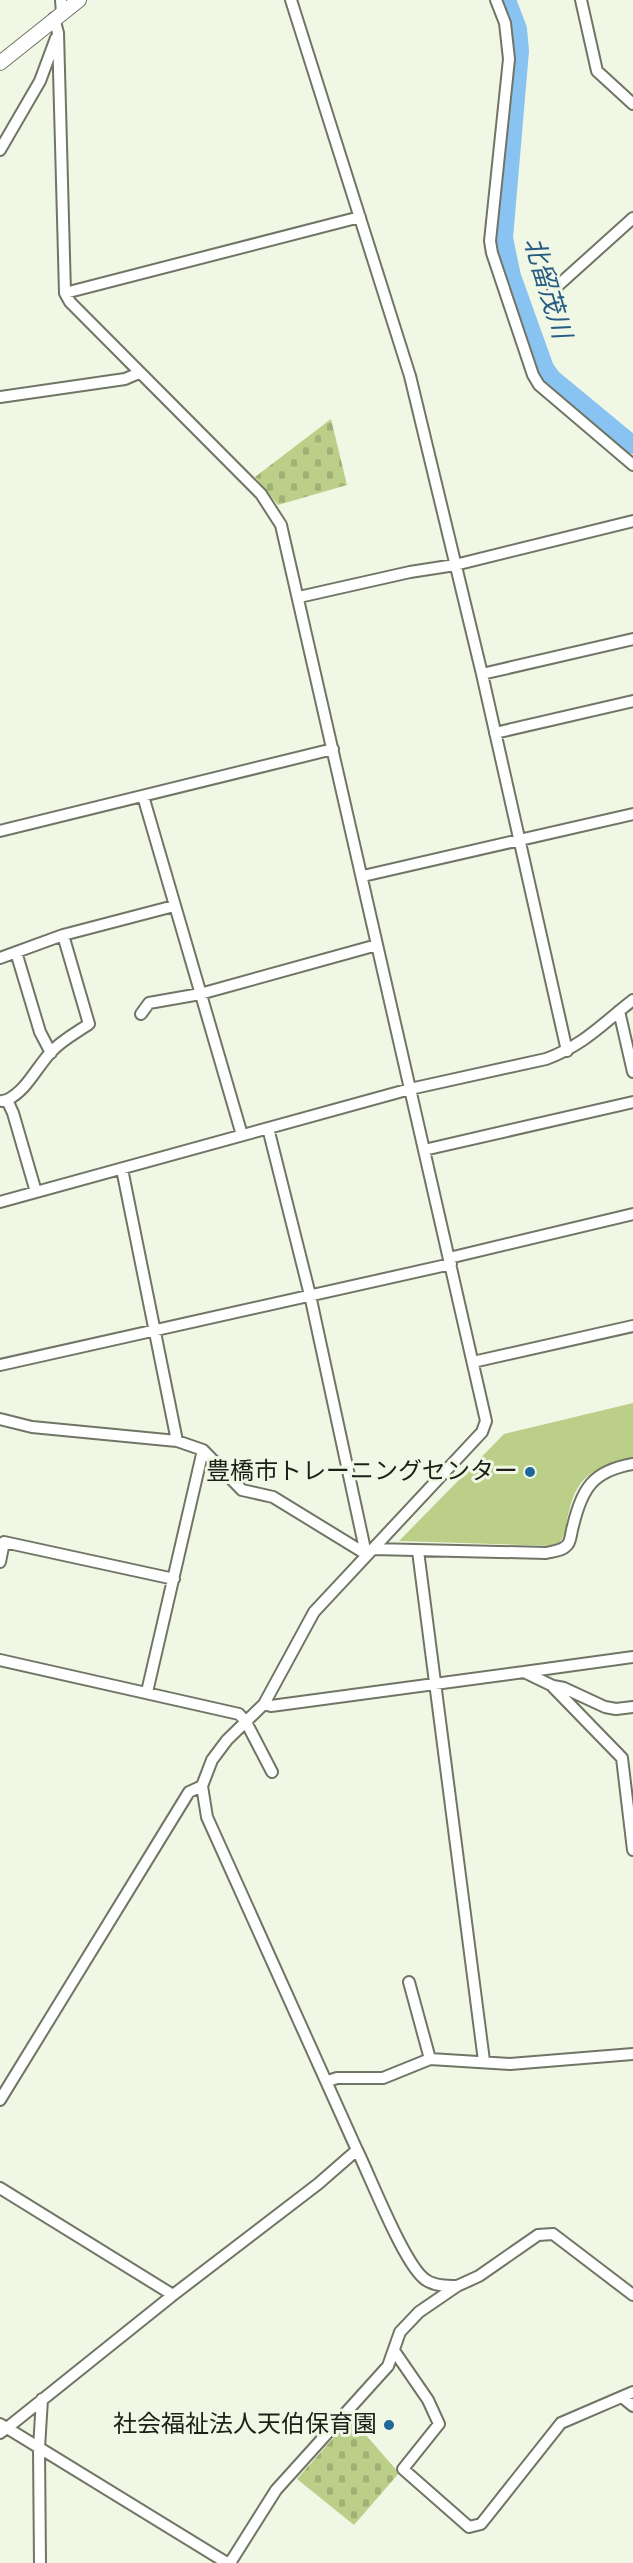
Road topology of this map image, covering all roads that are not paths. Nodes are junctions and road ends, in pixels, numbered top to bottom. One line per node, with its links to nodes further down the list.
1 (79, 0): 5 (street)
2 (291, 0): 10 (street)
3 (496, 0): 16 (street)
4 (581, 0): 8 (street)
5 (59, 10): 6 (street); 7 (street)
6 (58, 33): 9 (street); 13 (street)
7 (0, 63)
8 (633, 104)
9 (0, 150)
10 (360, 217): 13 (street); 18 (street)
11 (633, 218): 12 (street)
12 (553, 290)
13 (65, 293): 14 (street)
14 (139, 373): 15 (street); 19 (street)
15 (0, 397)
16 (633, 465)
17 (633, 521): 18 (street)
18 (455, 565): 19 (street); 21 (street)
19 (299, 597): 24 (street)
20 (633, 639): 21 (street)
21 (482, 674): 23 (street)
22 (633, 701): 23 (street)
23 (495, 733): 28 (street)
24 (333, 749): 25 (street); 29 (street)
25 (143, 796): 27 (street); 30 (street)
26 (633, 814): 28 (street)
27 (0, 831)
28 (518, 839): 29 (street); 39 (street)
29 (363, 876): 32 (street)
30 (174, 906): 31 (street); 35 (street)
31 (63, 935): 33 (street); 40 (street)
32 (377, 945): 35 (street); 42 (street)
33 (16, 952): 34 (street); 40 (street)
34 (0, 958)
35 (200, 994): 38 (street); 46 (street)
36 (633, 1000): 37 (street)
37 (619, 1011): 39 (street); 41 (street)
38 (141, 1014)
39 (567, 1052): 42 (street)
40 (51, 1053): 43 (street)
41 (633, 1072)
42 (410, 1089): 45 (street); 47 (street)
43 (3, 1101): 49 (street)
44 (633, 1102): 47 (street)
45 (268, 1128): 46 (street); 53 (street)
46 (242, 1135): 48 (street)
47 (424, 1150): 52 (street)
48 (122, 1169): 49 (street); 55 (street)
49 (36, 1192): 50 (street)
50 (0, 1202)
51 (633, 1214): 52 (street)
52 (450, 1261): 53 (street); 56 (street)
53 (310, 1295): 55 (street); 62 (street)
54 (633, 1326): 56 (street)
55 (156, 1330): 57 (street); 59 (street)
56 (473, 1362): 62 (street)
57 (0, 1365)
58 (0, 1419): 59 (street)
59 (177, 1441): 60 (street)
60 (202, 1450): 62 (street); 65 (street)
61 (633, 1464): 63 (street)
62 (369, 1551): 63 (street); 72 (street)
63 (418, 1551): 69 (street)
64 (0, 1562): 65 (street)
65 (174, 1579): 71 (street)
66 (633, 1657): 68 (street)
67 (0, 1660): 71 (street)
68 (524, 1672): 69 (street); 70 (street)
69 (436, 1684): 72 (street); 81 (street)
70 (553, 1686): 73 (street); 77 (street)
71 (147, 1692): 74 (street)
72 (264, 1704): 74 (street)
73 (633, 1707)
74 (246, 1722): 75 (street); 76 (street)
75 (272, 1772)
76 (202, 1786): 82 (street); 83 (street)
77 (633, 1850)
78 (409, 1982): 80 (street)
79 (633, 2054): 81 (street)
80 (430, 2060): 81 (street); 82 (street)
81 (484, 2061)
82 (328, 2081): 84 (street)
83 (0, 2100)
84 (357, 2150): 86 (street); 87 (street)
85 (0, 2188): 87 (street)
86 (457, 2286): 88 (street); 89 (street)
87 (173, 2295): 92 (street)
88 (633, 2295)
89 (395, 2352): 91 (street); 97 (street)
90 (633, 2392): 91 (street)
91 (622, 2397): 93 (street)
92 (42, 2399): 94 (street); 95 (street)
93 (633, 2406)
94 (2, 2428): 95 (street)
95 (39, 2448): 96 (street); 97 (street)
96 (40, 2563)
97 (229, 2563)

